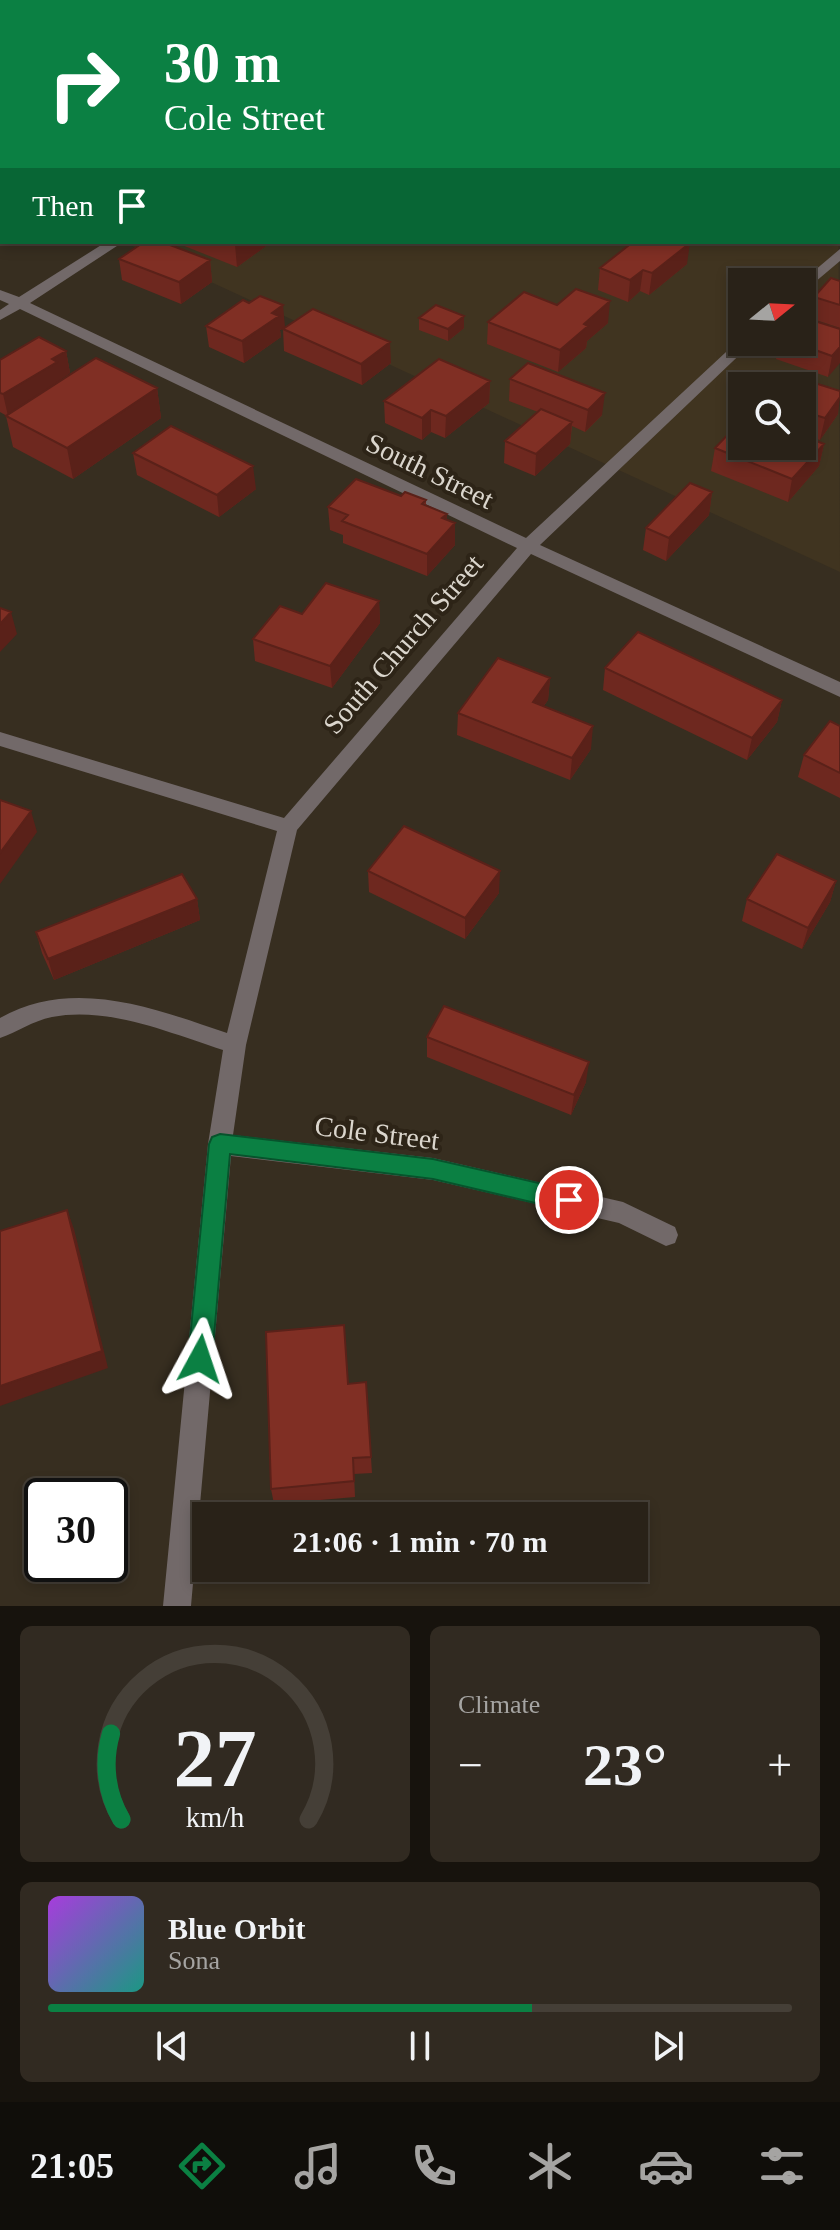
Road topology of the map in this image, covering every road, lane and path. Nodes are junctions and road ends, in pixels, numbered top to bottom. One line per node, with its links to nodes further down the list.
1 (113, 244): 5 (street)
2 (840, 253): 3 (street)
3 (816, 276)
4 (0, 294): 5 (street, South Street)
5 (21, 303): 6 (street); 8 (street, South Street)
6 (0, 316)
7 (730, 356): 8 (street, South Church Street)
8 (528, 546): 9 (street, South Street); 11 (street, South Church Street)
9 (840, 690)
10 (0, 739): 11 (street)
11 (288, 827): 13 (street)
12 (0, 1029): 13 (street)
13 (235, 1045): 14 (street)
14 (220, 1144): 15 (street, Cole Street); 16 (street)
15 (666, 1235)
16 (177, 1606)

